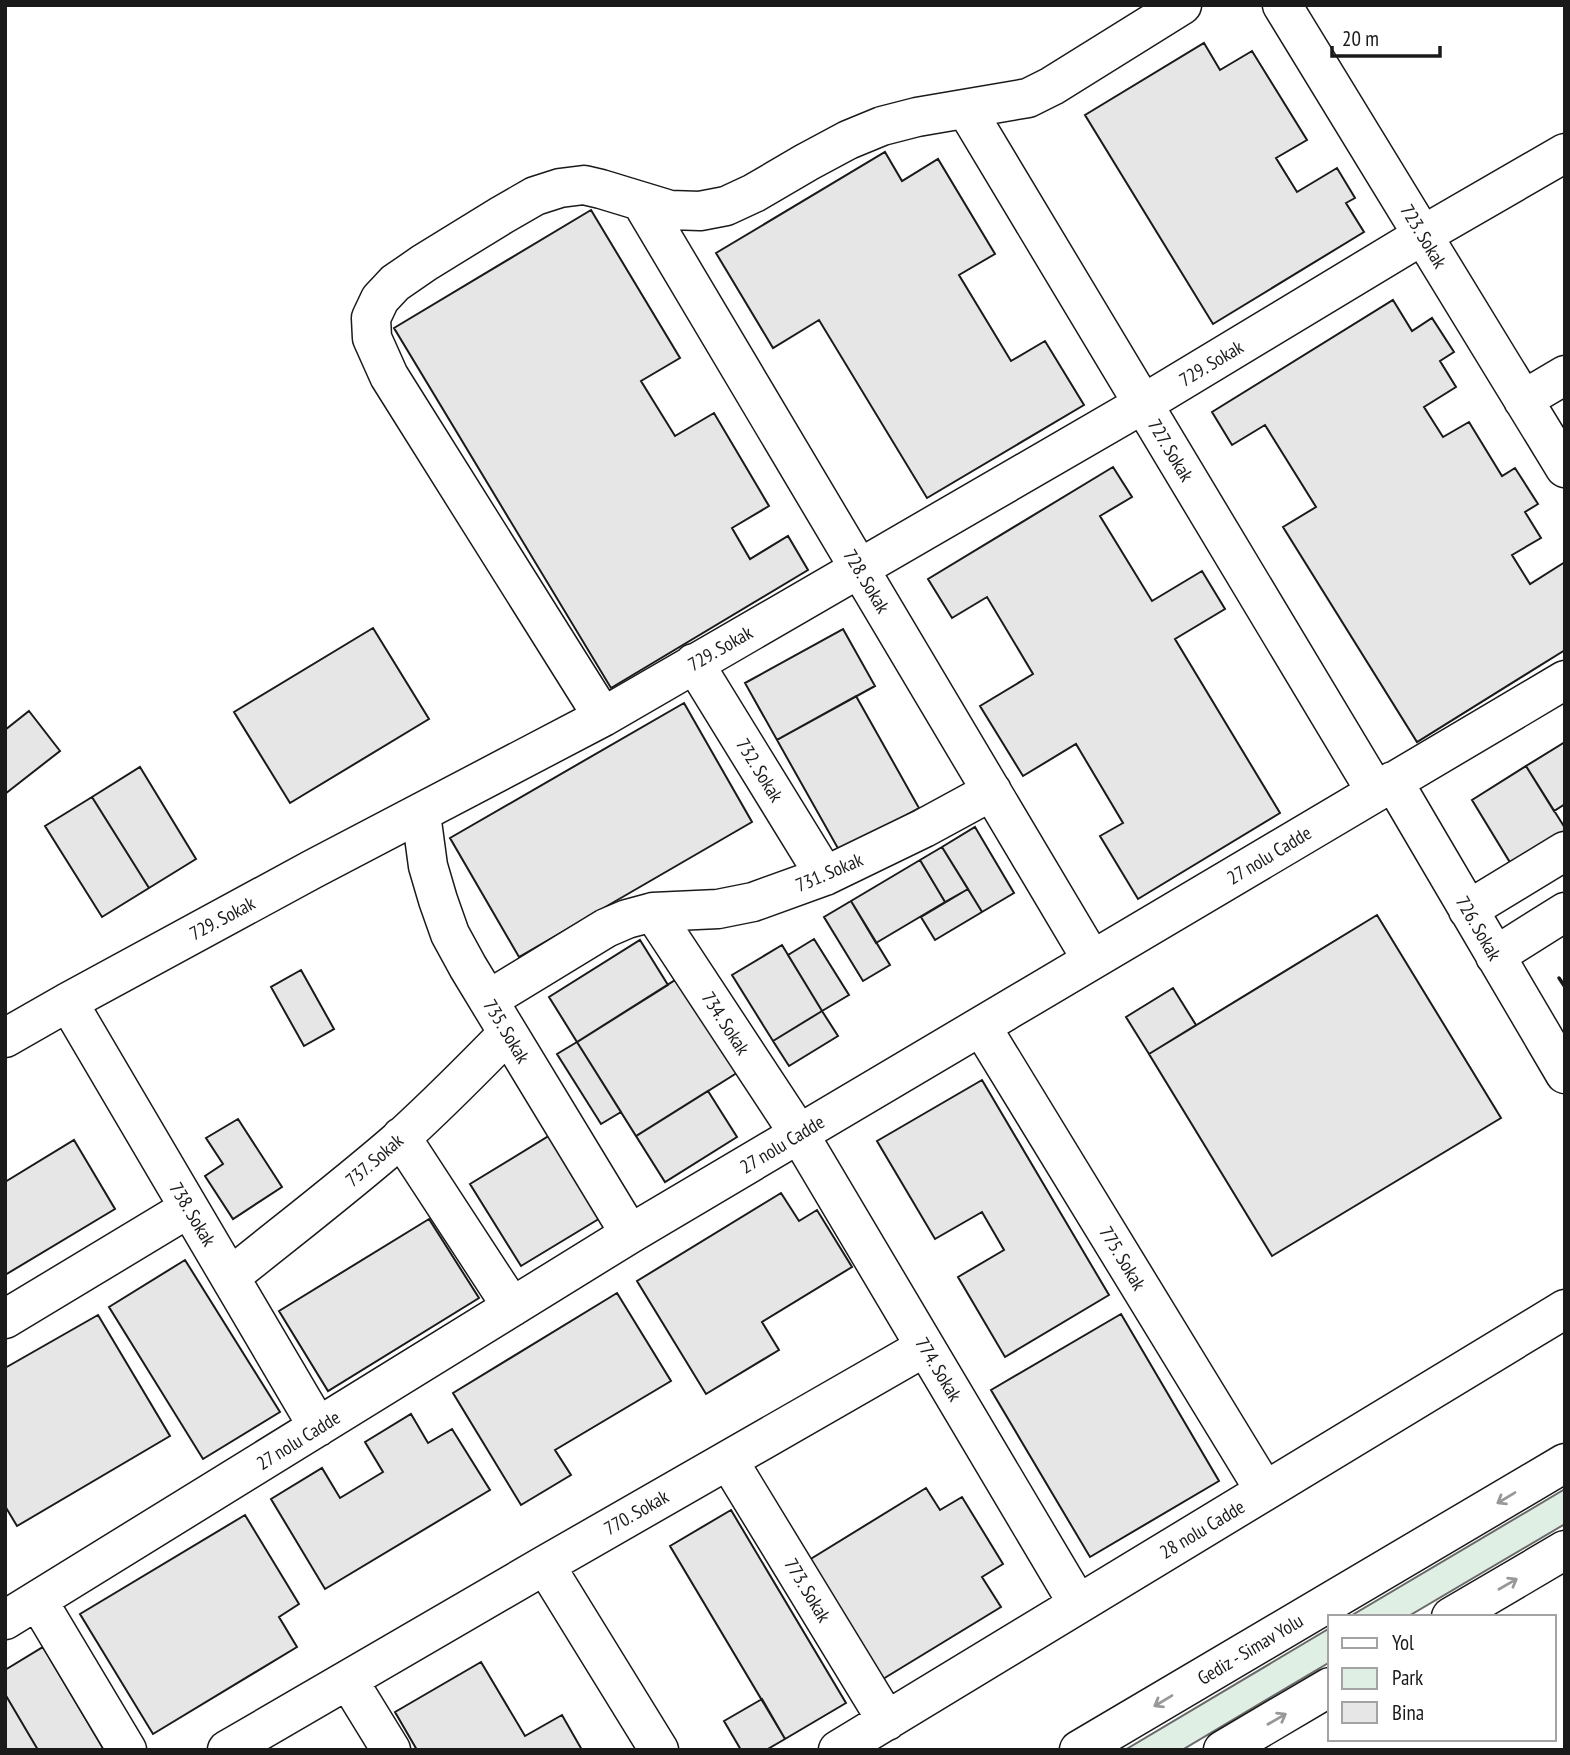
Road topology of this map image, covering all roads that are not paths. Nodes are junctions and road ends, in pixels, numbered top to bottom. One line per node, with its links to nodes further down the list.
1 (1182, 5): 3 (main road)
2 (1282, 5): 6 (main road, 723. Sokak)
3 (966, 109): 5 (main road); 9 (main road, 727. Sokak)
4 (1565, 153): 6 (main road, 729. Sokak)
5 (642, 203): 11 (main road, 728. Sokak); 14 (main road)
6 (1423, 235): 8 (main road, 723. Sokak); 9 (main road, 729. Sokak)
7 (1565, 375): 8 (main road)
8 (1523, 400): 10 (main road, 723. Sokak)
9 (1143, 404): 11 (main road, 729. Sokak); 15 (main road, 727. Sokak)
10 (1565, 468)
11 (859, 567): 12 (main road, 729. Sokak); 16 (main road, 728. Sokak)
12 (694, 663): 14 (main road, 729. Sokak); 19 (main road, 732. Sokak)
13 (1565, 680): 15 (main road, 27 nolu Cadde)
14 (603, 717): 17 (main road, 729. Sokak)
15 (1384, 787): 20 (main road, 726. Sokak); 24 (main road, 27 nolu Cadde)
16 (992, 791): 19 (main road, 731. Sokak); 24 (main road, 728. Sokak)
17 (421, 814): 25 (main road, 735. Sokak); 26 (main road, 729. Sokak)
18 (1565, 851): 20 (main road)
19 (825, 876): 21 (main road, 731. Sokak)
20 (1468, 910): 23 (main road, 726. Sokak)
21 (653, 912): 25 (main road, 731. Sokak); 31 (main road, 734. Sokak)
22 (1565, 912): 23 (main road)
23 (1495, 956): 30 (main road, 726. Sokak)
24 (1092, 960): 27 (main road, 27 nolu Cadde)
25 (488, 1000): 28 (main road, 735. Sokak)
26 (68, 1002): 29 (main road, 729. Sokak); 33 (main road, 738. Sokak)
27 (981, 1026): 31 (main road, 27 nolu Cadde); 43 (main road, 775. Sokak)
28 (508, 1033): 32 (main road, 737. Sokak); 34 (main road, 735. Sokak)
29 (5, 1038)
30 (1565, 1074)
31 (799, 1134): 34 (main road, 27 nolu Cadde); 39 (main road, 774. Sokak)
32 (401, 1137): 35 (main road, 737. Sokak); 36 (main road)
33 (189, 1208): 35 (main road, 738. Sokak); 38 (main road)
34 (630, 1234): 36 (main road, 27 nolu Cadde)
35 (230, 1277): 40 (main road, 738. Sokak)
36 (512, 1307): 40 (main road, 27 nolu Cadde)
37 (1565, 1309): 43 (main road, 28 nolu Cadde)
38 (5, 1319)
39 (925, 1347): 41 (main road, 770. Sokak); 47 (main road, 774. Sokak)
40 (318, 1427): 46 (main road, 27 nolu Cadde)
41 (728, 1460): 45 (main road, 770. Sokak); 52 (main road, 773. Sokak)
42 (1565, 1463): 58 (main road, Gediz - Simav Yolu, one-way to 58)
43 (1265, 1491): 47 (main road, 28 nolu Cadde)
44 (1565, 1550): 48 (main road, one-way to 44)
45 (545, 1565): 50 (main road, 770. Sokak); 56 (main road)
46 (38, 1601): 49 (main road, 27 nolu Cadde); 53 (main road)
47 (1078, 1604): 52 (main road, 28 nolu Cadde)
48 (1454, 1615)
49 (5, 1620)
50 (348, 1680): 54 (main road, 770. Sokak); 55 (main road)
51 (1328, 1688): 59 (main road, one-way to 51)
52 (887, 1721): 57 (main road, 28 nolu Cadde)
53 (127, 1750)
54 (228, 1750)
55 (391, 1750)
56 (659, 1750)
57 (838, 1750)
58 (1079, 1750)
59 (1223, 1750)

